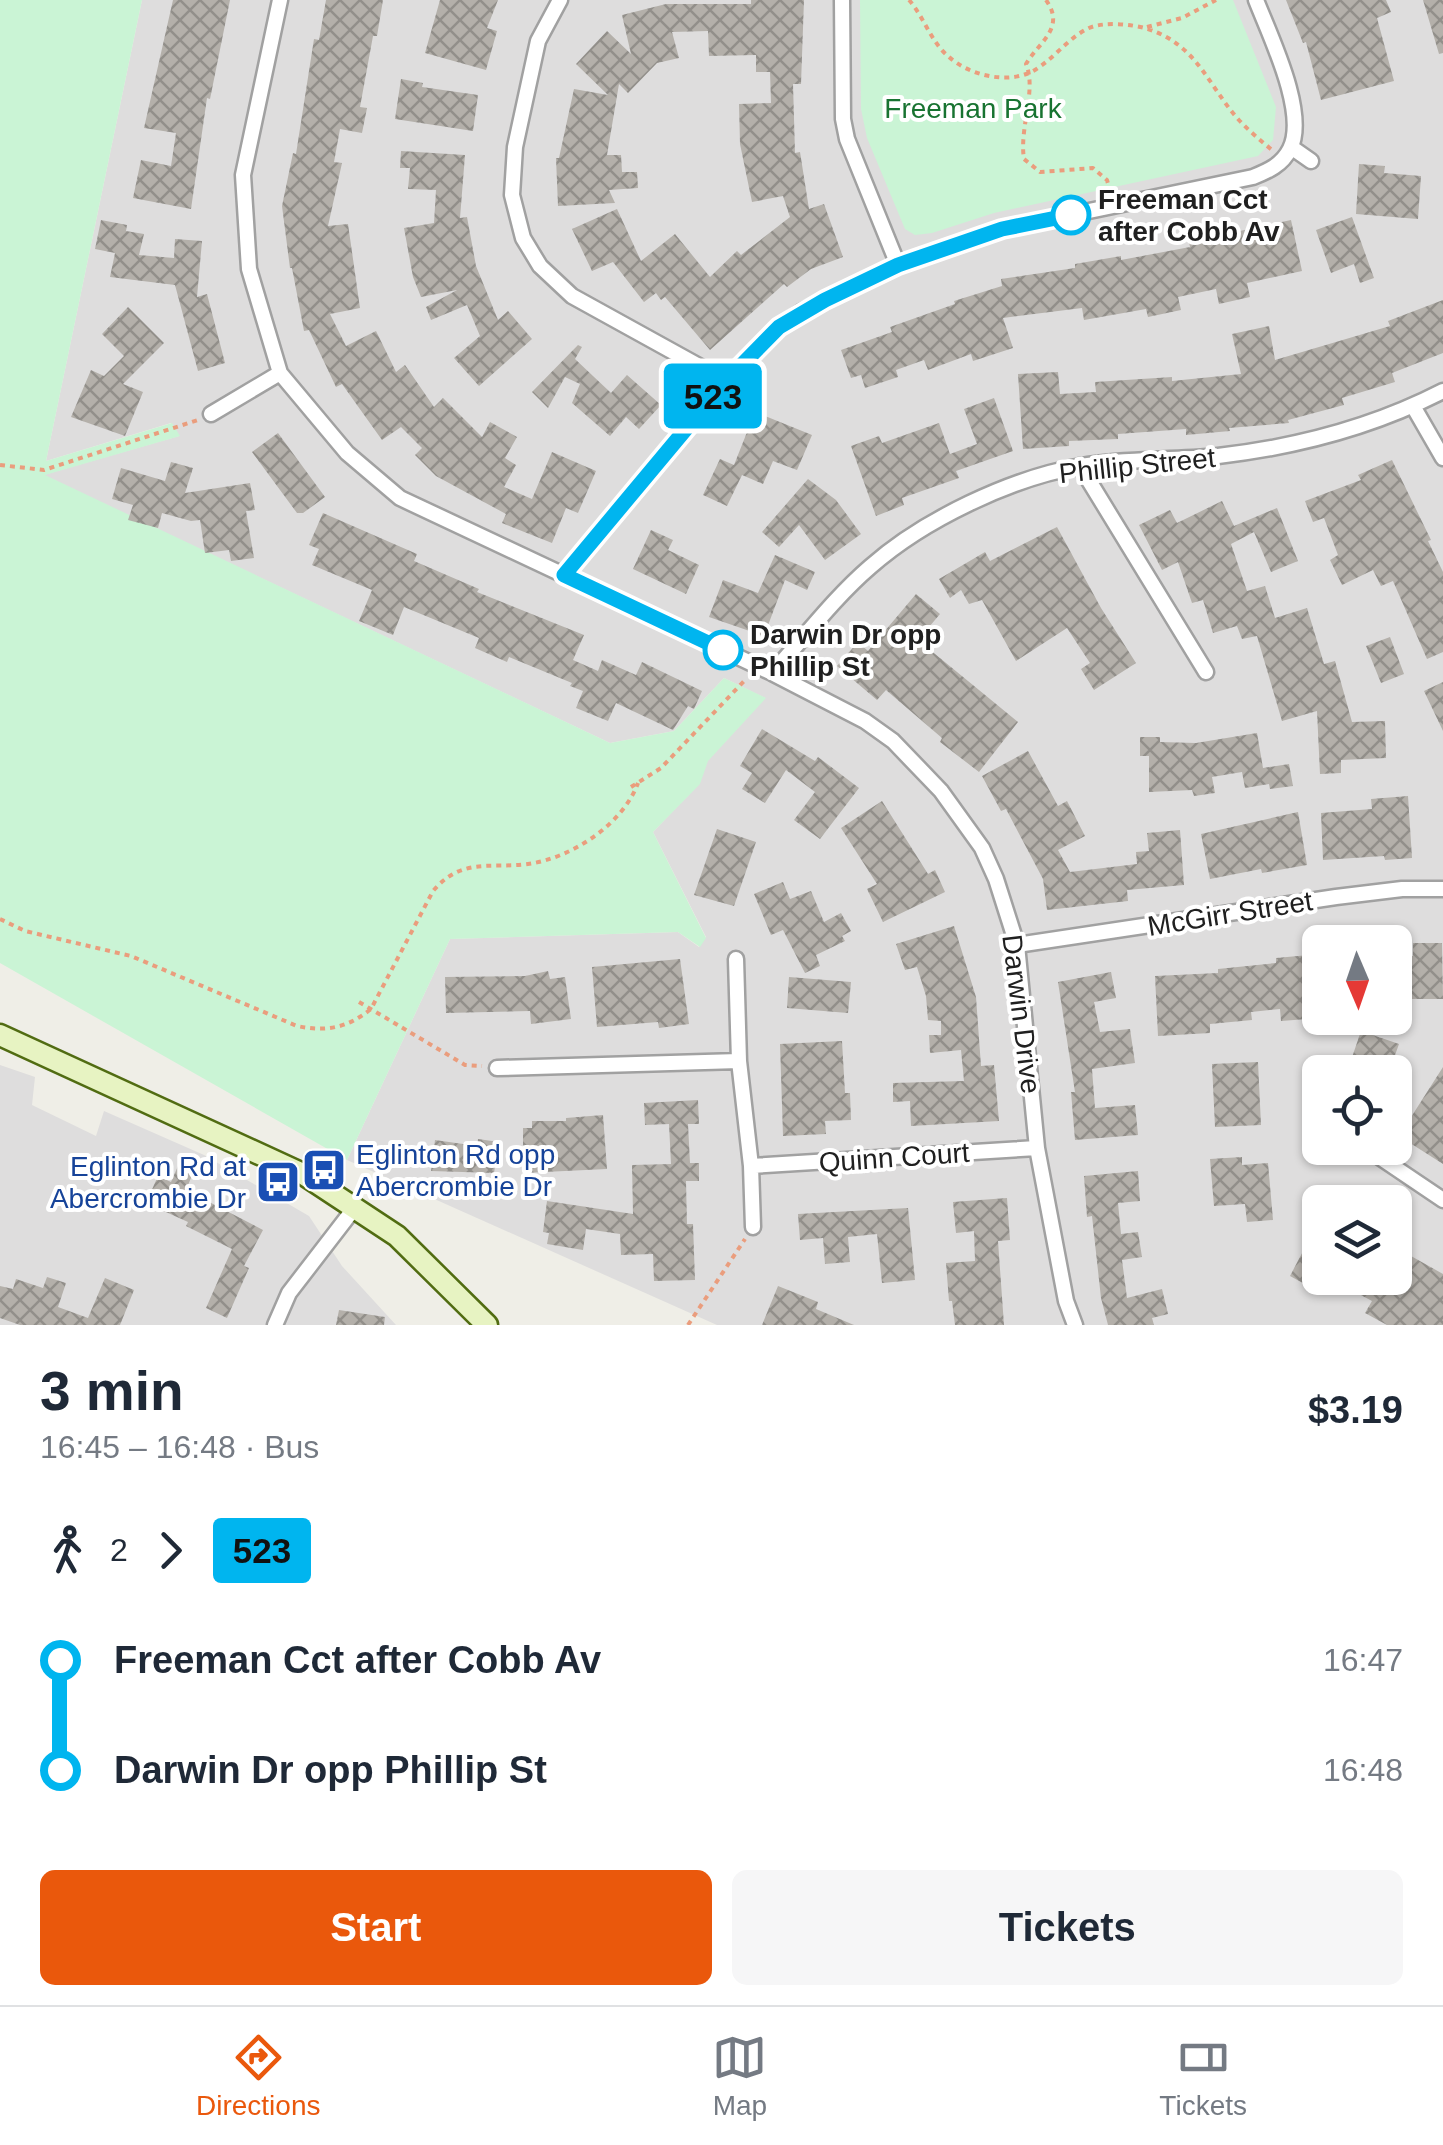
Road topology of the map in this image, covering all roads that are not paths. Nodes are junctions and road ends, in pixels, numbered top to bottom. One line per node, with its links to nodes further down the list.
1 (280, 0): 8 (street, Darwin Drive)
2 (560, 0): 9 (street)
3 (842, 0): 7 (street)
4 (1256, 0): 5 (street)
5 (1287, 154): 6 (street); 7 (street)
6 (1311, 162)
7 (898, 265): 9 (street)
8 (280, 373): 12 (street); 15 (street, Darwin Drive)
9 (726, 381): 15 (street)
10 (1443, 391): 11 (street, Phillip Street)
11 (1414, 406): 13 (street); 14 (street, Phillip Street)
12 (211, 414)
13 (1443, 458)
14 (1080, 466): 16 (street); 17 (street, Phillip Street)
15 (564, 575): 17 (street, Darwin Drive)
16 (1206, 672)
17 (772, 673): 19 (street, Darwin Drive)
18 (1443, 889): 19 (street, McGirr Street)
19 (1017, 945): 24 (street, Darwin Drive)
20 (736, 959): 22 (street)
21 (0, 1035): 28 (main road)
22 (739, 1060): 23 (street); 26 (street)
23 (496, 1068)
24 (1037, 1148): 26 (street, Quinn Court); 32 (street, Darwin Drive)
25 (1391, 1165): 27 (street)
26 (751, 1166): 29 (street)
27 (1443, 1200)
28 (356, 1206): 30 (street); 31 (main road)
29 (753, 1227)
30 (275, 1325)
31 (488, 1325)
32 (1075, 1325)

